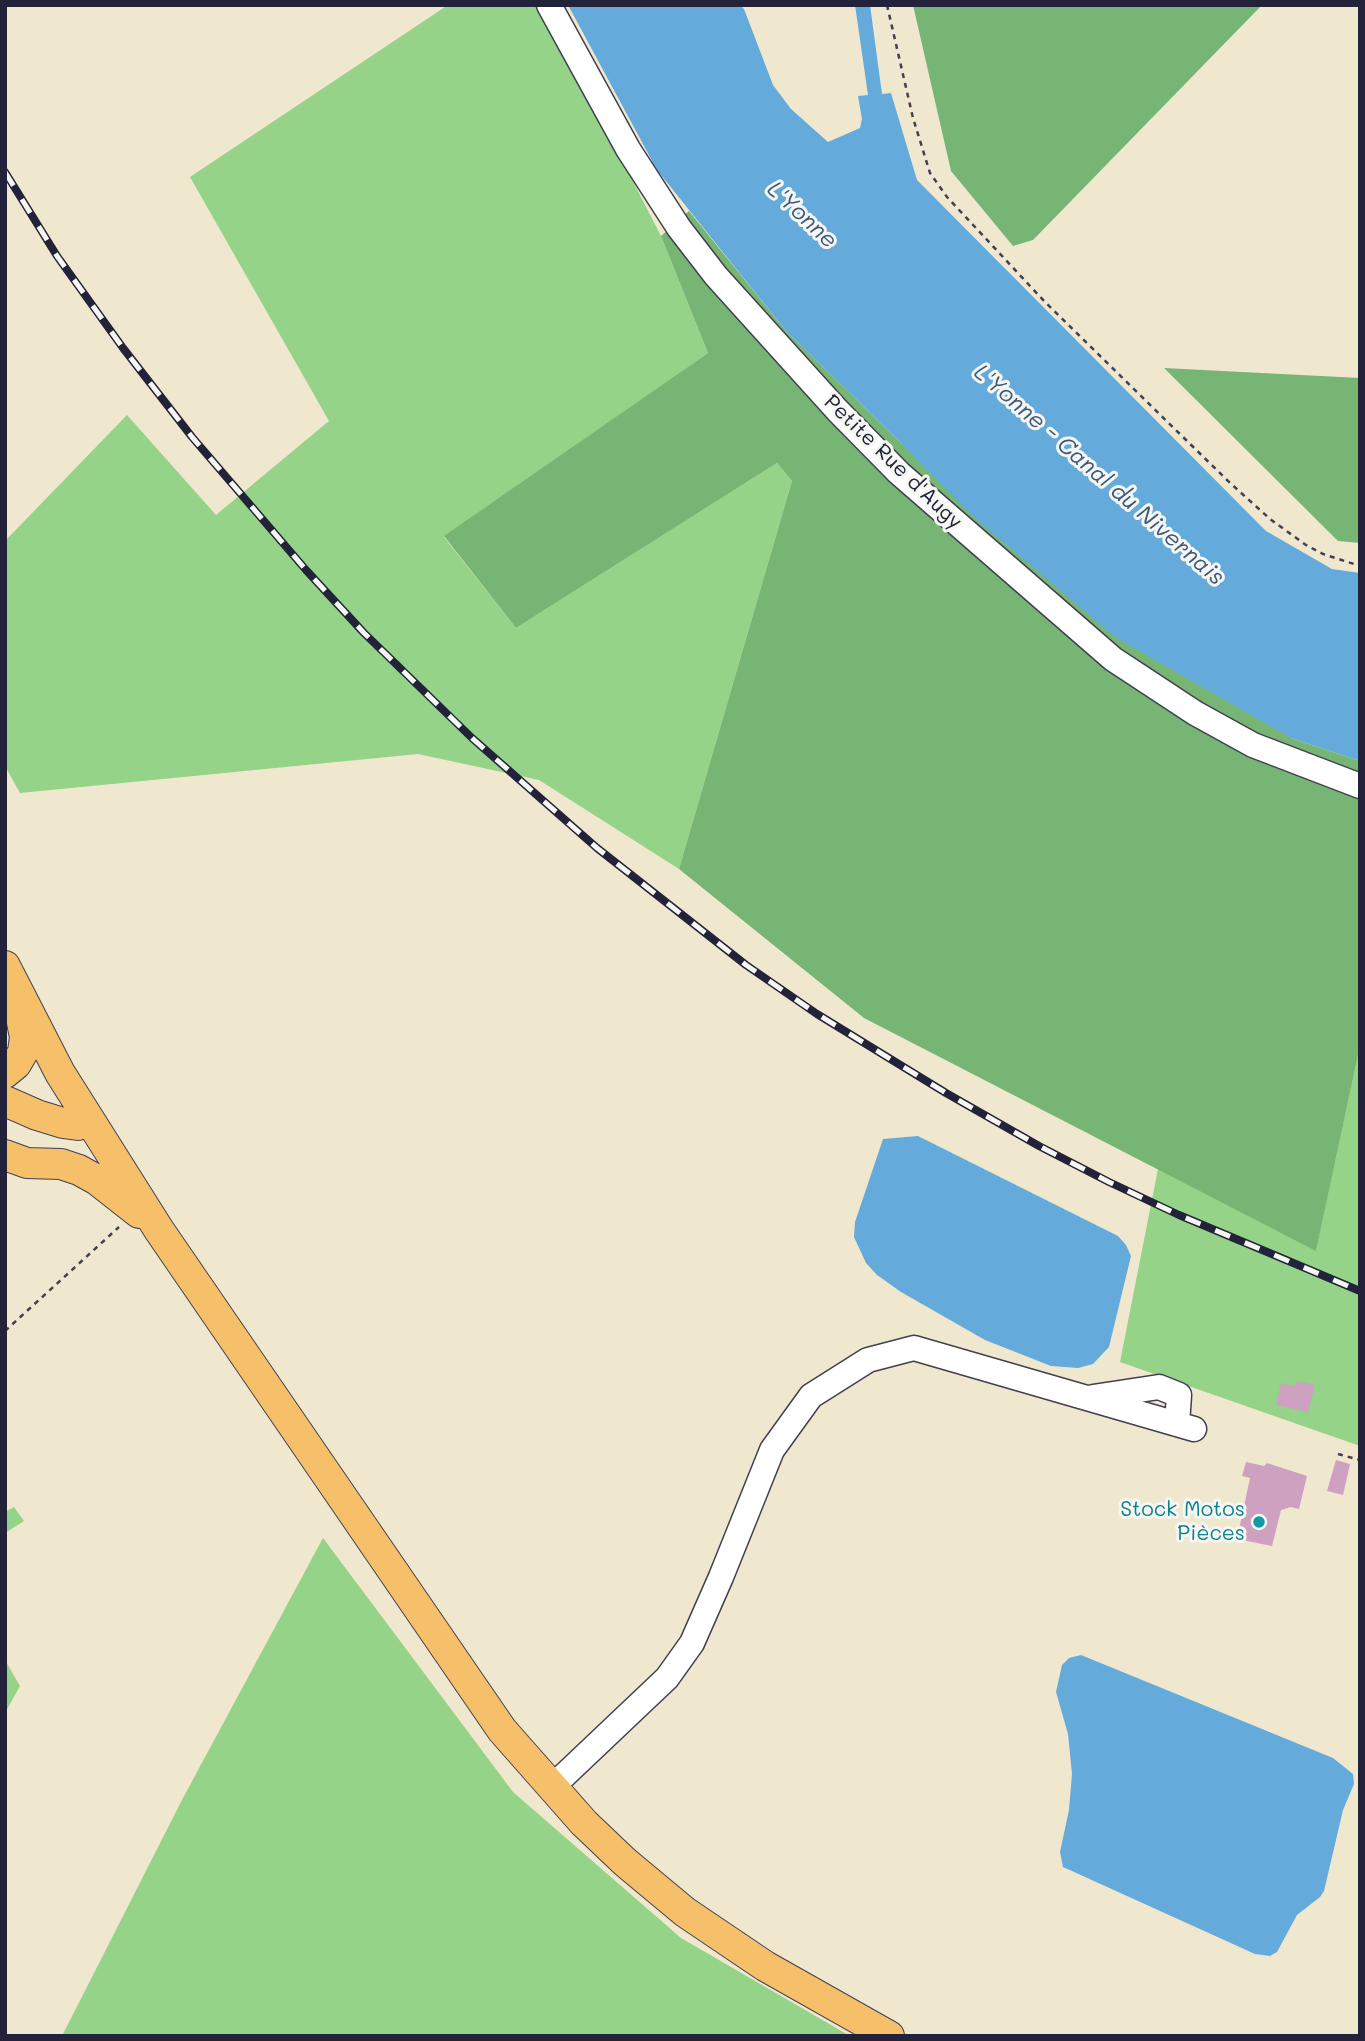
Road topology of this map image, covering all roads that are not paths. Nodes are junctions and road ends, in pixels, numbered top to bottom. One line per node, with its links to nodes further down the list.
1 (549, 5): 2 (street, Petite Rue d'Augy)
2 (1360, 786)
3 (10, 978): 4 (main road); 6 (main road)
4 (5, 1073)
5 (5, 1101): 6 (main road)
6 (96, 1132): 8 (main road); 9 (main road)
7 (5, 1155): 8 (main road)
8 (61, 1164): 9 (main road)
9 (159, 1230): 11 (main road)
10 (1185, 1426): 11 (street)
11 (551, 1788): 12 (main road)
12 (889, 2036)

